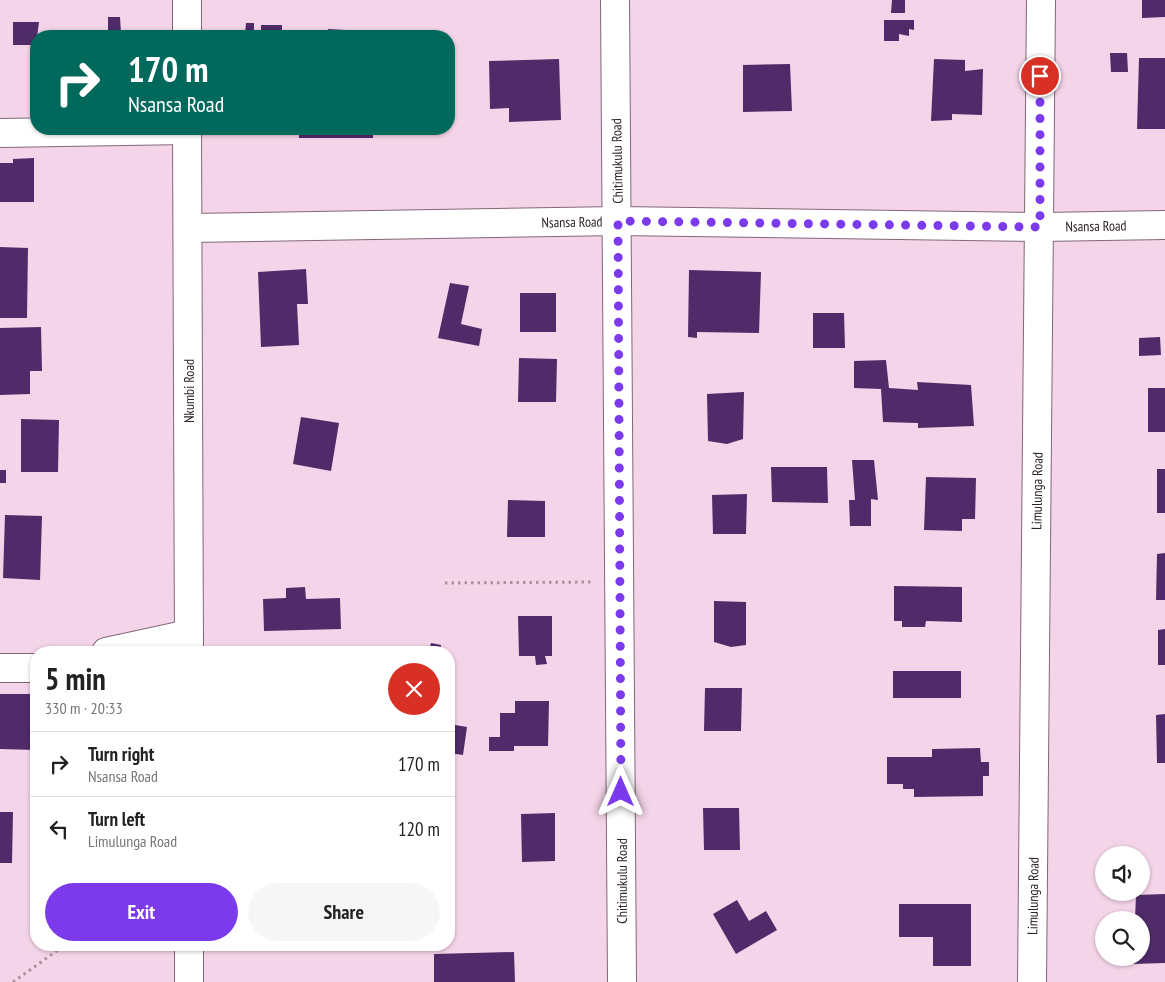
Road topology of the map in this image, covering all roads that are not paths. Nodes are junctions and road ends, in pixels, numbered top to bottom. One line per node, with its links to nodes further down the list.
1 (187, 0): 4 (street)
2 (615, 0): 8 (street, Chitimukulu Road)
3 (1041, 0): 10 (street, Limulunga Road)
4 (187, 30)
5 (30, 132): 6 (street)
6 (0, 133)
7 (187, 135): 11 (street, Nkumbi Road)
8 (618, 221): 10 (street, Nsansa Road); 11 (street, Nsansa Road); 18 (street, Chitimukulu Road)
9 (1165, 225): 10 (street, Nsansa Road)
10 (1040, 227): 19 (street, Limulunga Road)
11 (188, 228): 12 (street, Nkumbi Road)
12 (189, 643): 13 (street)
13 (161, 646)
14 (0, 668): 15 (street)
15 (30, 668)
16 (189, 951): 17 (street)
17 (189, 982)
18 (622, 982)
19 (1032, 982)

